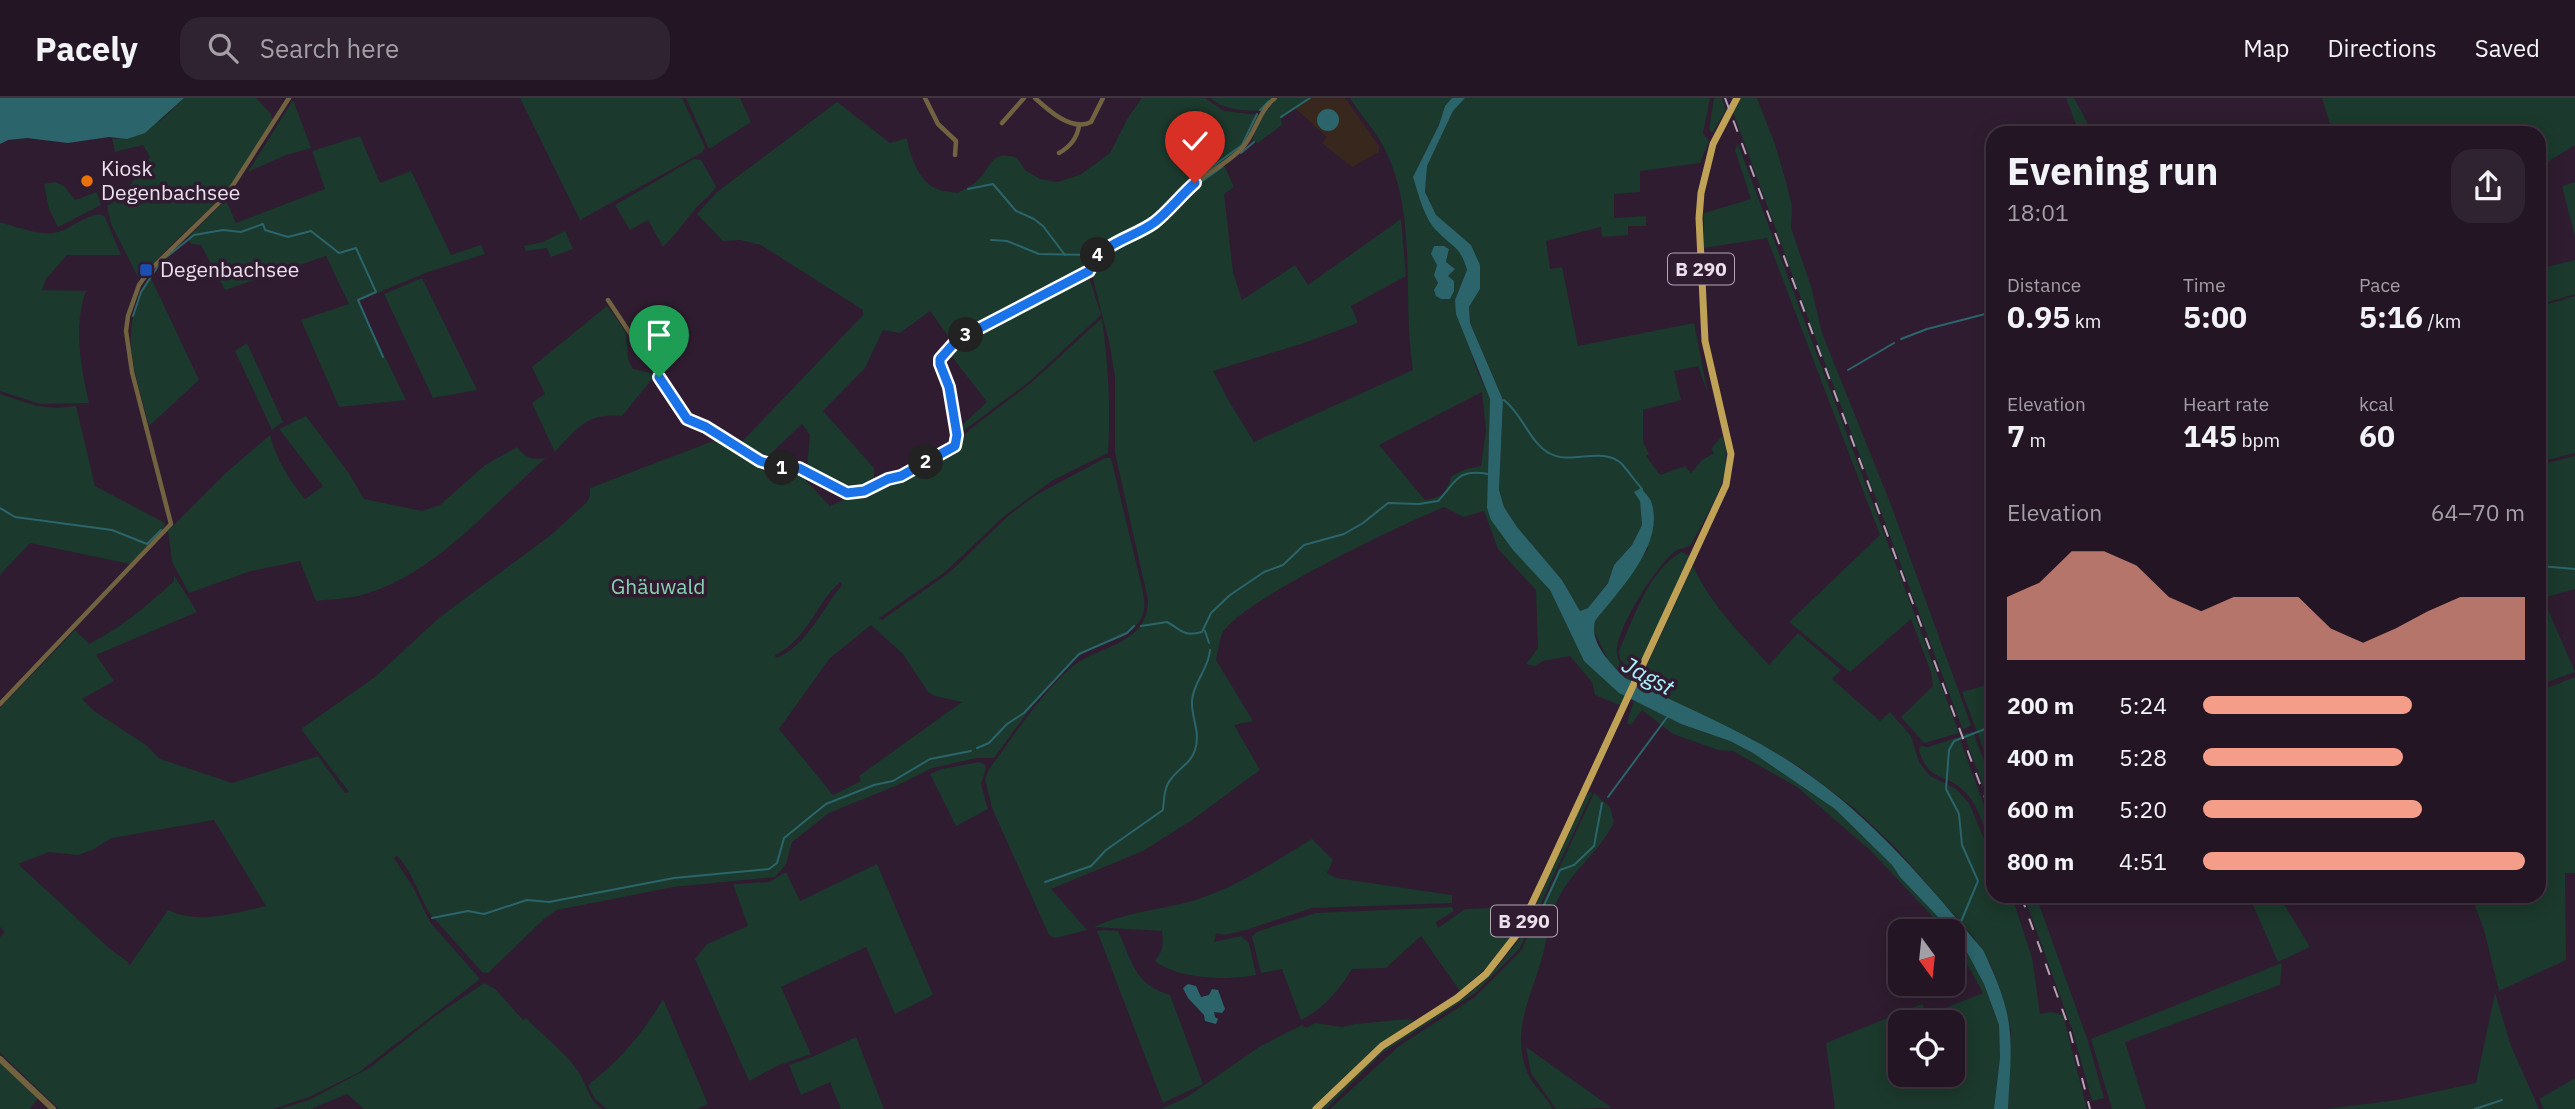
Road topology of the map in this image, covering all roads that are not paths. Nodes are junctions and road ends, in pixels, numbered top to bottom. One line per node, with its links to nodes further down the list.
1 (289, 98): 13 (street)
2 (925, 98): 11 (street)
3 (1024, 98): 8 (street)
4 (1035, 98): 9 (street)
5 (1103, 98): 9 (street)
6 (1275, 98): 12 (street)
7 (1737, 98): 16 (main road, B 290)
8 (1002, 123)
9 (1079, 126): 10 (street)
10 (1059, 153)
11 (955, 155)
12 (608, 300)
13 (0, 704)
14 (0, 1059): 15 (street)
15 (53, 1109)
16 (1316, 1109)

